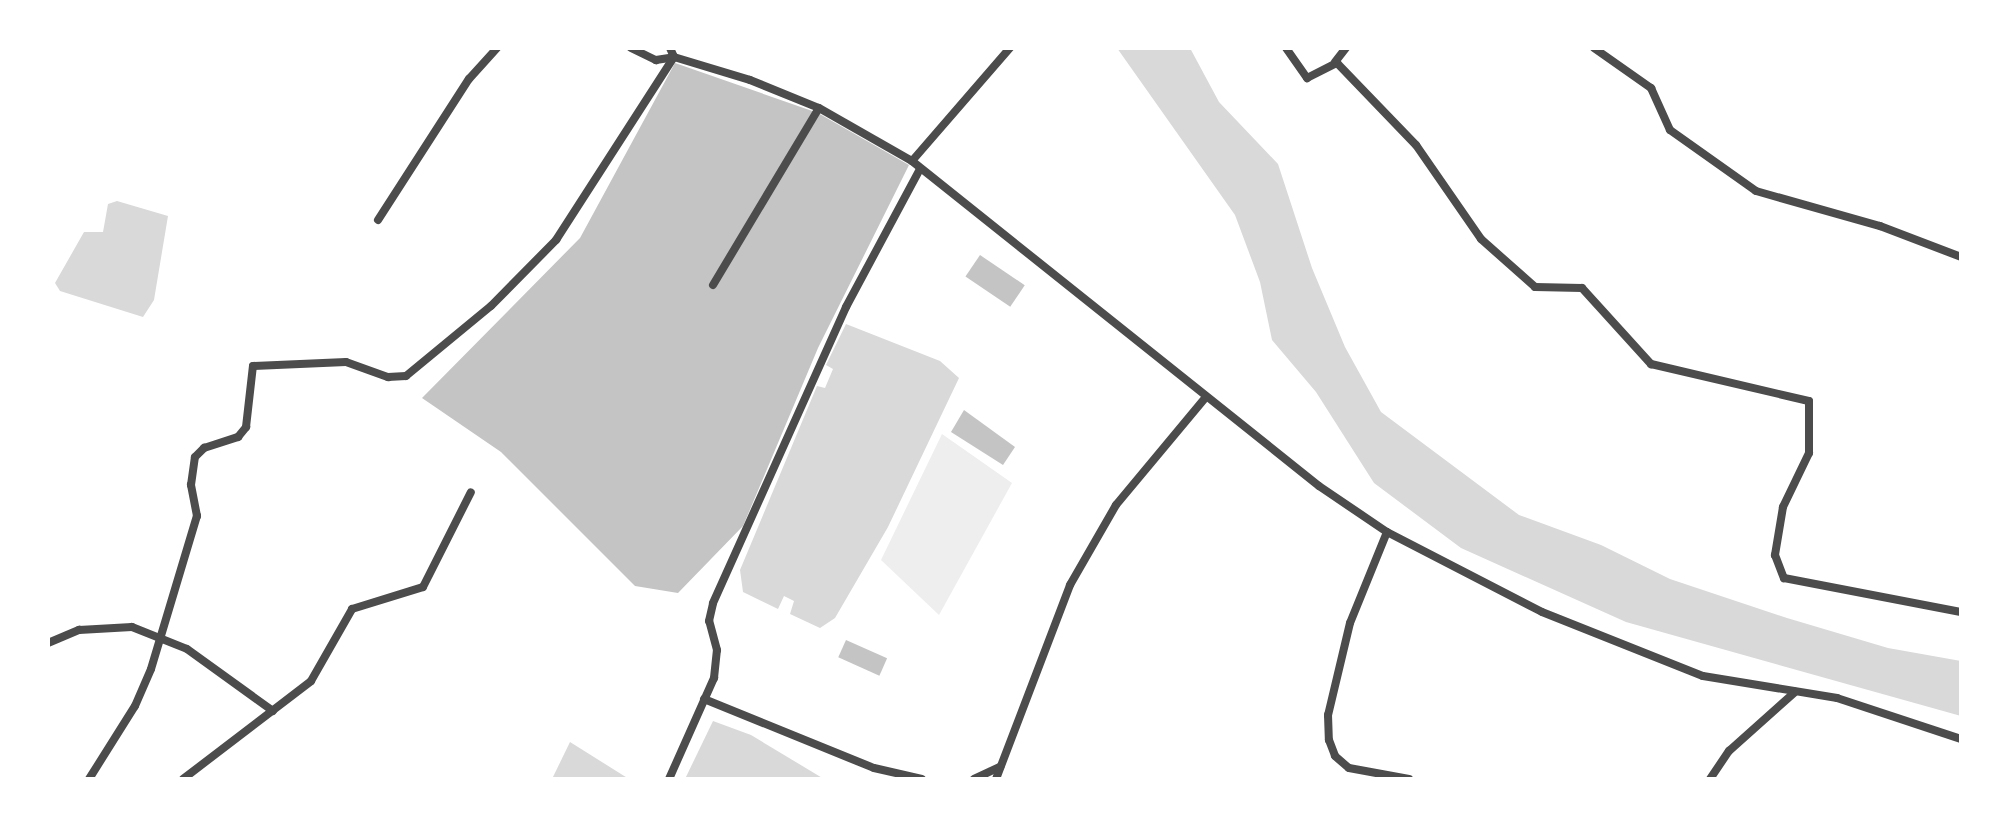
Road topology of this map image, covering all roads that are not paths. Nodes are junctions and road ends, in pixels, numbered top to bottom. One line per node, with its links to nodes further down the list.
1 (497, 48): 13 (street)
2 (631, 48): 8 (street)
3 (670, 48): 8 (street)
4 (1010, 48): 11 (street)
5 (1286, 48): 9 (street)
6 (1346, 48): 9 (street)
7 (1594, 48): 14 (street)
8 (674, 57): 10 (street); 20 (street)
9 (1335, 62): 19 (street)
10 (819, 108): 11 (street); 15 (street)
11 (912, 161): 12 (street)
12 (920, 169): 16 (street); 23 (street)
13 (378, 220)
14 (1961, 257)
15 (713, 285)
16 (1206, 397): 18 (street); 26 (street)
17 (471, 492): 24 (street)
18 (1387, 532): 22 (street); 33 (street)
19 (1961, 612)
20 (159, 635): 21 (street); 24 (street); 27 (street)
21 (48, 643)
22 (1795, 692): 25 (street); 34 (street)
23 (704, 699): 29 (street); 30 (street)
24 (273, 711): 28 (street)
25 (1961, 739)
26 (1000, 767): 31 (street); 32 (street)
27 (89, 779)
28 (183, 779)
29 (669, 779)
30 (922, 779)
31 (974, 779)
32 (996, 779)
33 (1409, 779)
34 (1710, 779)

